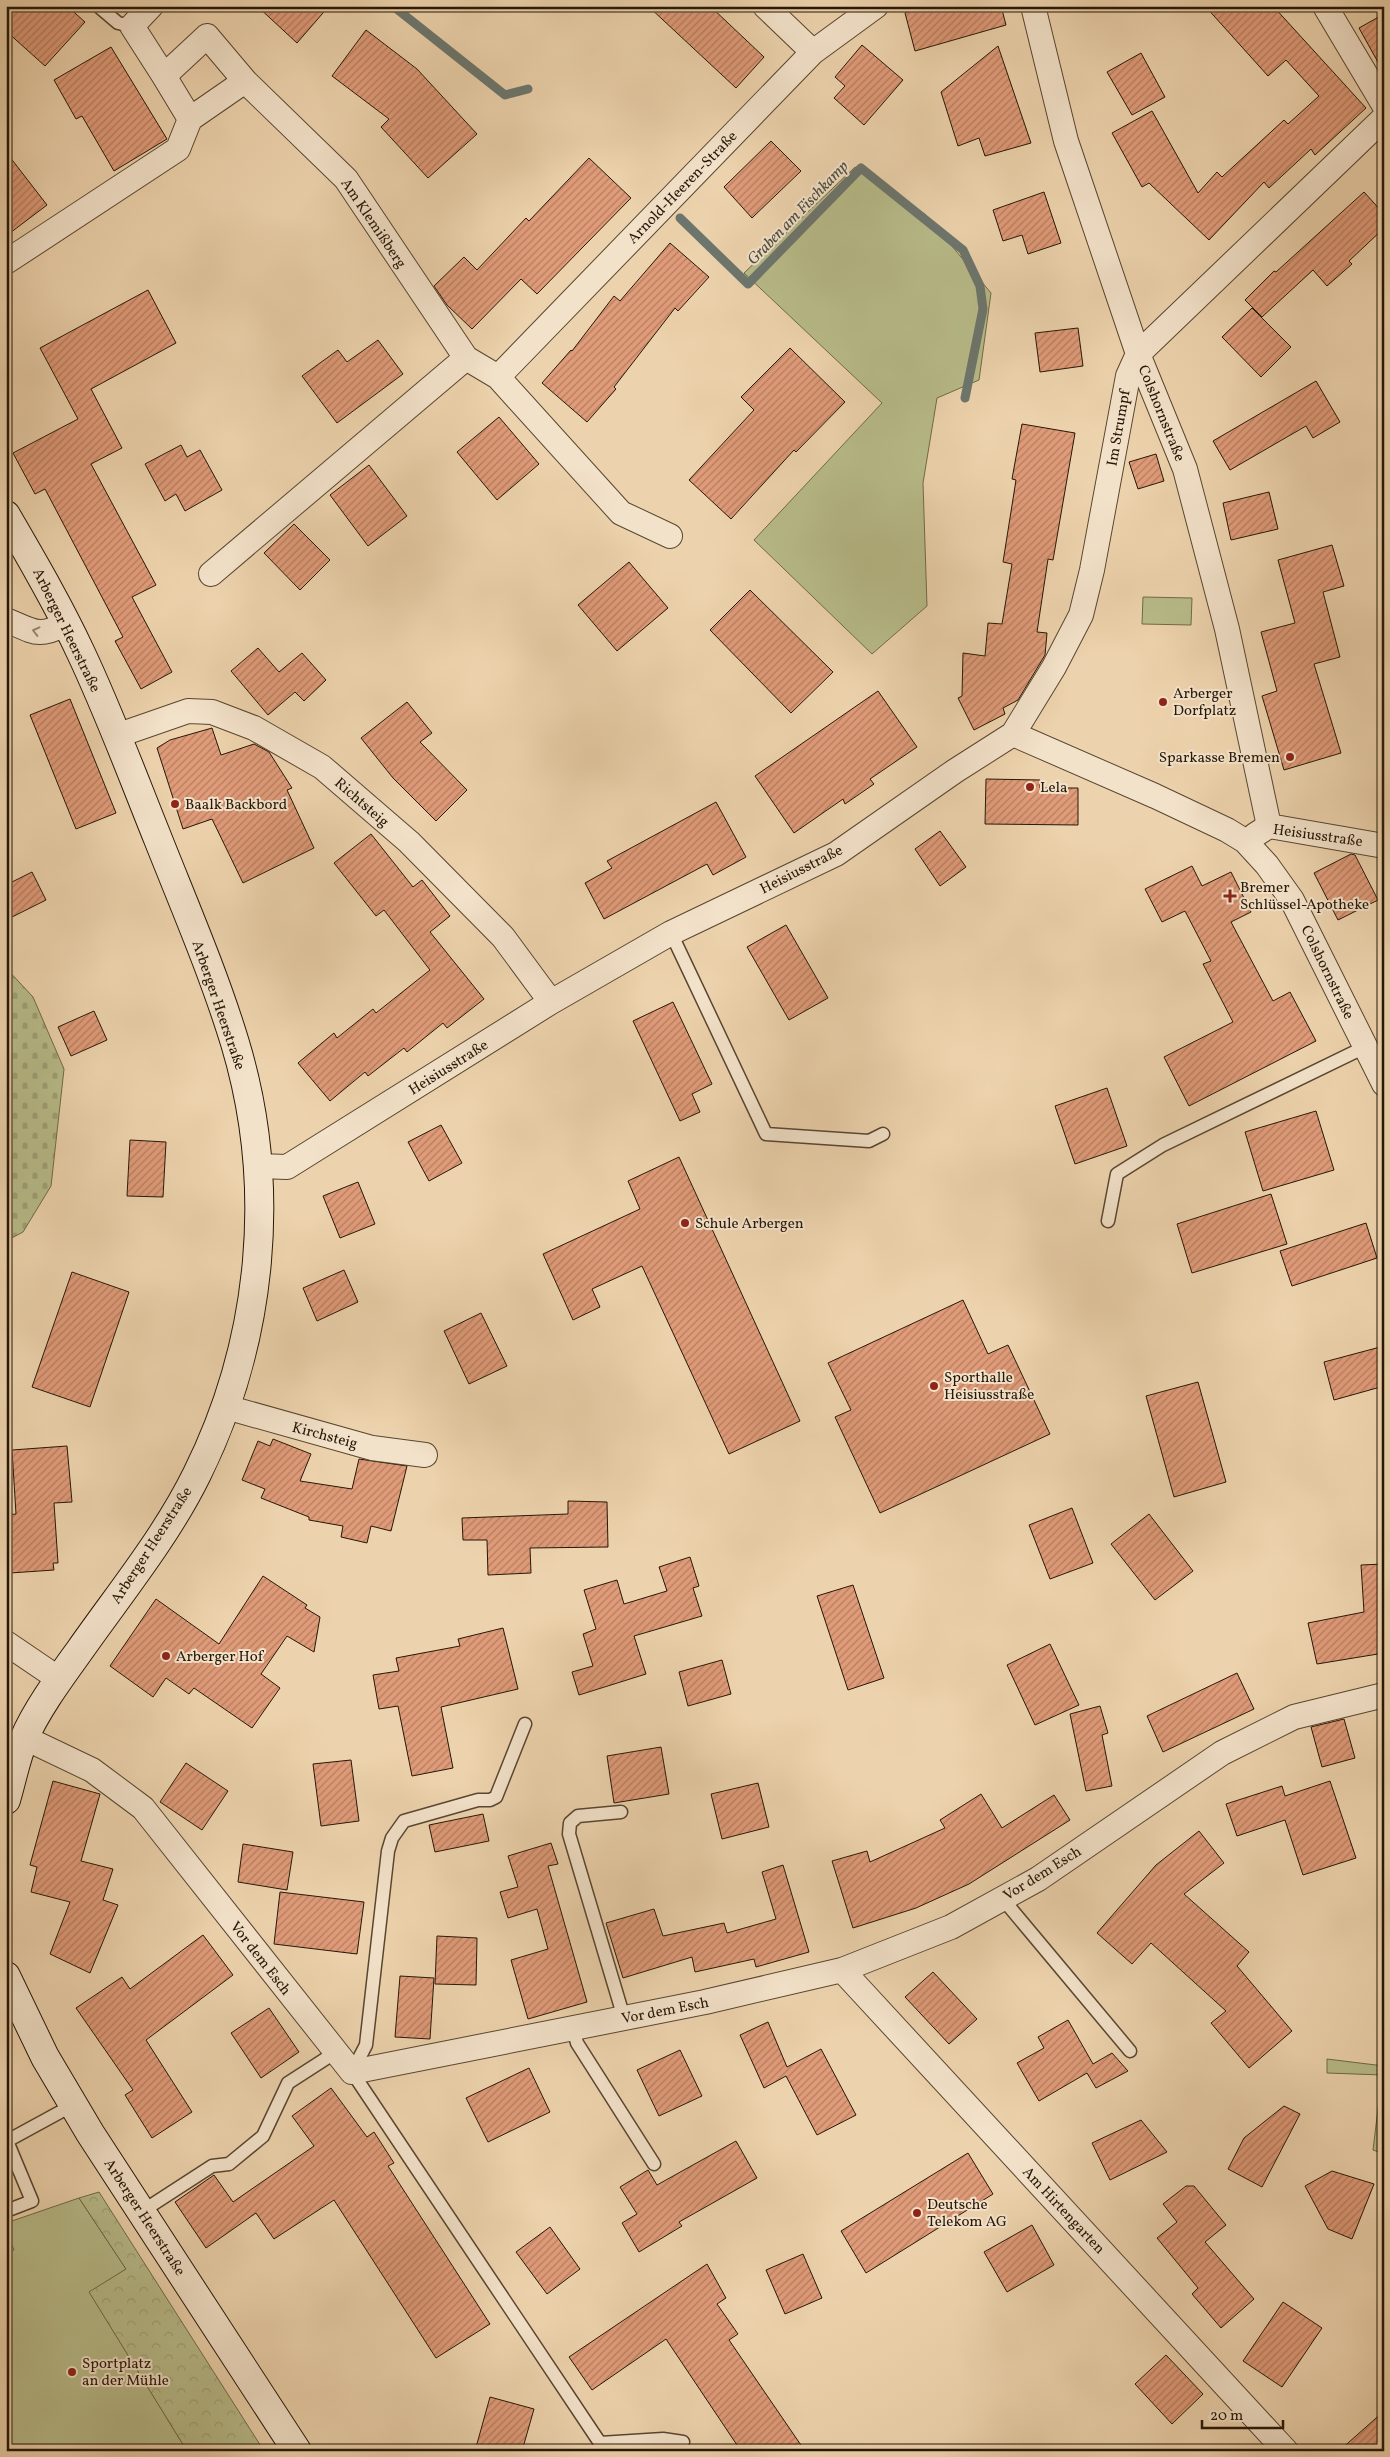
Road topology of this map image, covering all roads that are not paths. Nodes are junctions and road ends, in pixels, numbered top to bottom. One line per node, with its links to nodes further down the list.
1 (98, 6): 7 (lane)
2 (151, 6): 7 (street)
3 (765, 6): 8 (street)
4 (876, 6): 8 (street, Arnold-Heeren-Straße)
5 (1032, 6): 15 (street, Colshornstraße)
6 (1325, 6): 11 (street)
7 (132, 26): 9 (street)
8 (813, 52): 17 (street, Arnold-Heeren-Straße)
9 (164, 76): 10 (street, Am Klemißberg); 13 (street)
10 (245, 81): 13 (street); 16 (street, Am Klemißberg)
11 (1384, 105)
12 (1384, 118): 15 (street, Im Strumpf)
13 (190, 119): 14 (street)
14 (6, 262)
15 (1138, 354): 23 (street, Im Strumpf); 25 (street, Colshornstraße)
16 (466, 358): 17 (street, Am Klemißberg); 20 (street)
17 (498, 377): 19 (street, Am Klemißberg)
18 (6, 515): 22 (main road, Arberger Heerstraße)
19 (670, 536)
20 (212, 574)
21 (6, 620): 22 (street, one-way to 21)
22 (66, 624): 24 (main road, Arberger Heerstraße)
23 (1014, 734): 26 (street); 28 (street, Heisiusstraße)
24 (116, 736): 29 (street, Richtsteig); 33 (main road, Arberger Heerstraße)
25 (1269, 826): 26 (street, Heisiusstraße); 27 (street, Heisiusstraße)
26 (1245, 841): 30 (street, Colshornstraße)
27 (1384, 846)
28 (671, 934): 29 (street, Heisiusstraße); 32 (lane)
29 (552, 1002): 33 (street, Heisiusstraße)
30 (1365, 1046): 31 (street, Colshornstraße); 34 (lane)
31 (1384, 1084)
32 (882, 1134)
33 (259, 1166): 35 (main road, Arberger Heerstraße)
34 (1108, 1221)
35 (226, 1407): 36 (street, Kirchsteig); 38 (main road, Arberger Heerstraße)
36 (425, 1455)
37 (6, 1643): 38 (street)
38 (59, 1680): 41 (main road, Arberger Heerstraße)
39 (1384, 1695): 44 (street, Vor dem Esch)
40 (525, 1724): 51 (lane)
41 (25, 1738): 42 (main road, Arberger Heerstraße); 50 (street, Vor dem Esch)
42 (6, 1800)
43 (621, 1812): 47 (lane)
44 (1002, 1898): 45 (street, Vor dem Esch); 49 (lane)
45 (842, 1970): 47 (street, Vor dem Esch); 58 (street, Am Hirtengarten)
46 (7, 1979): 52 (main road, Arberger Heerstraße)
47 (624, 2018): 48 (street, Vor dem Esch)
48 (573, 2028): 51 (street, Vor dem Esch); 53 (lane)
49 (1130, 2051)
50 (336, 2052): 51 (street, Vor dem Esch); 55 (lane)
51 (352, 2072): 56 (lane)
52 (73, 2105): 54 (lane); 55 (main road, Arberger Heerstraße)
53 (654, 2164)
54 (6, 2211)
55 (141, 2212): 57 (main road, Arberger Heerstraße)
56 (683, 2442)
57 (297, 2451)
58 (1286, 2451)

